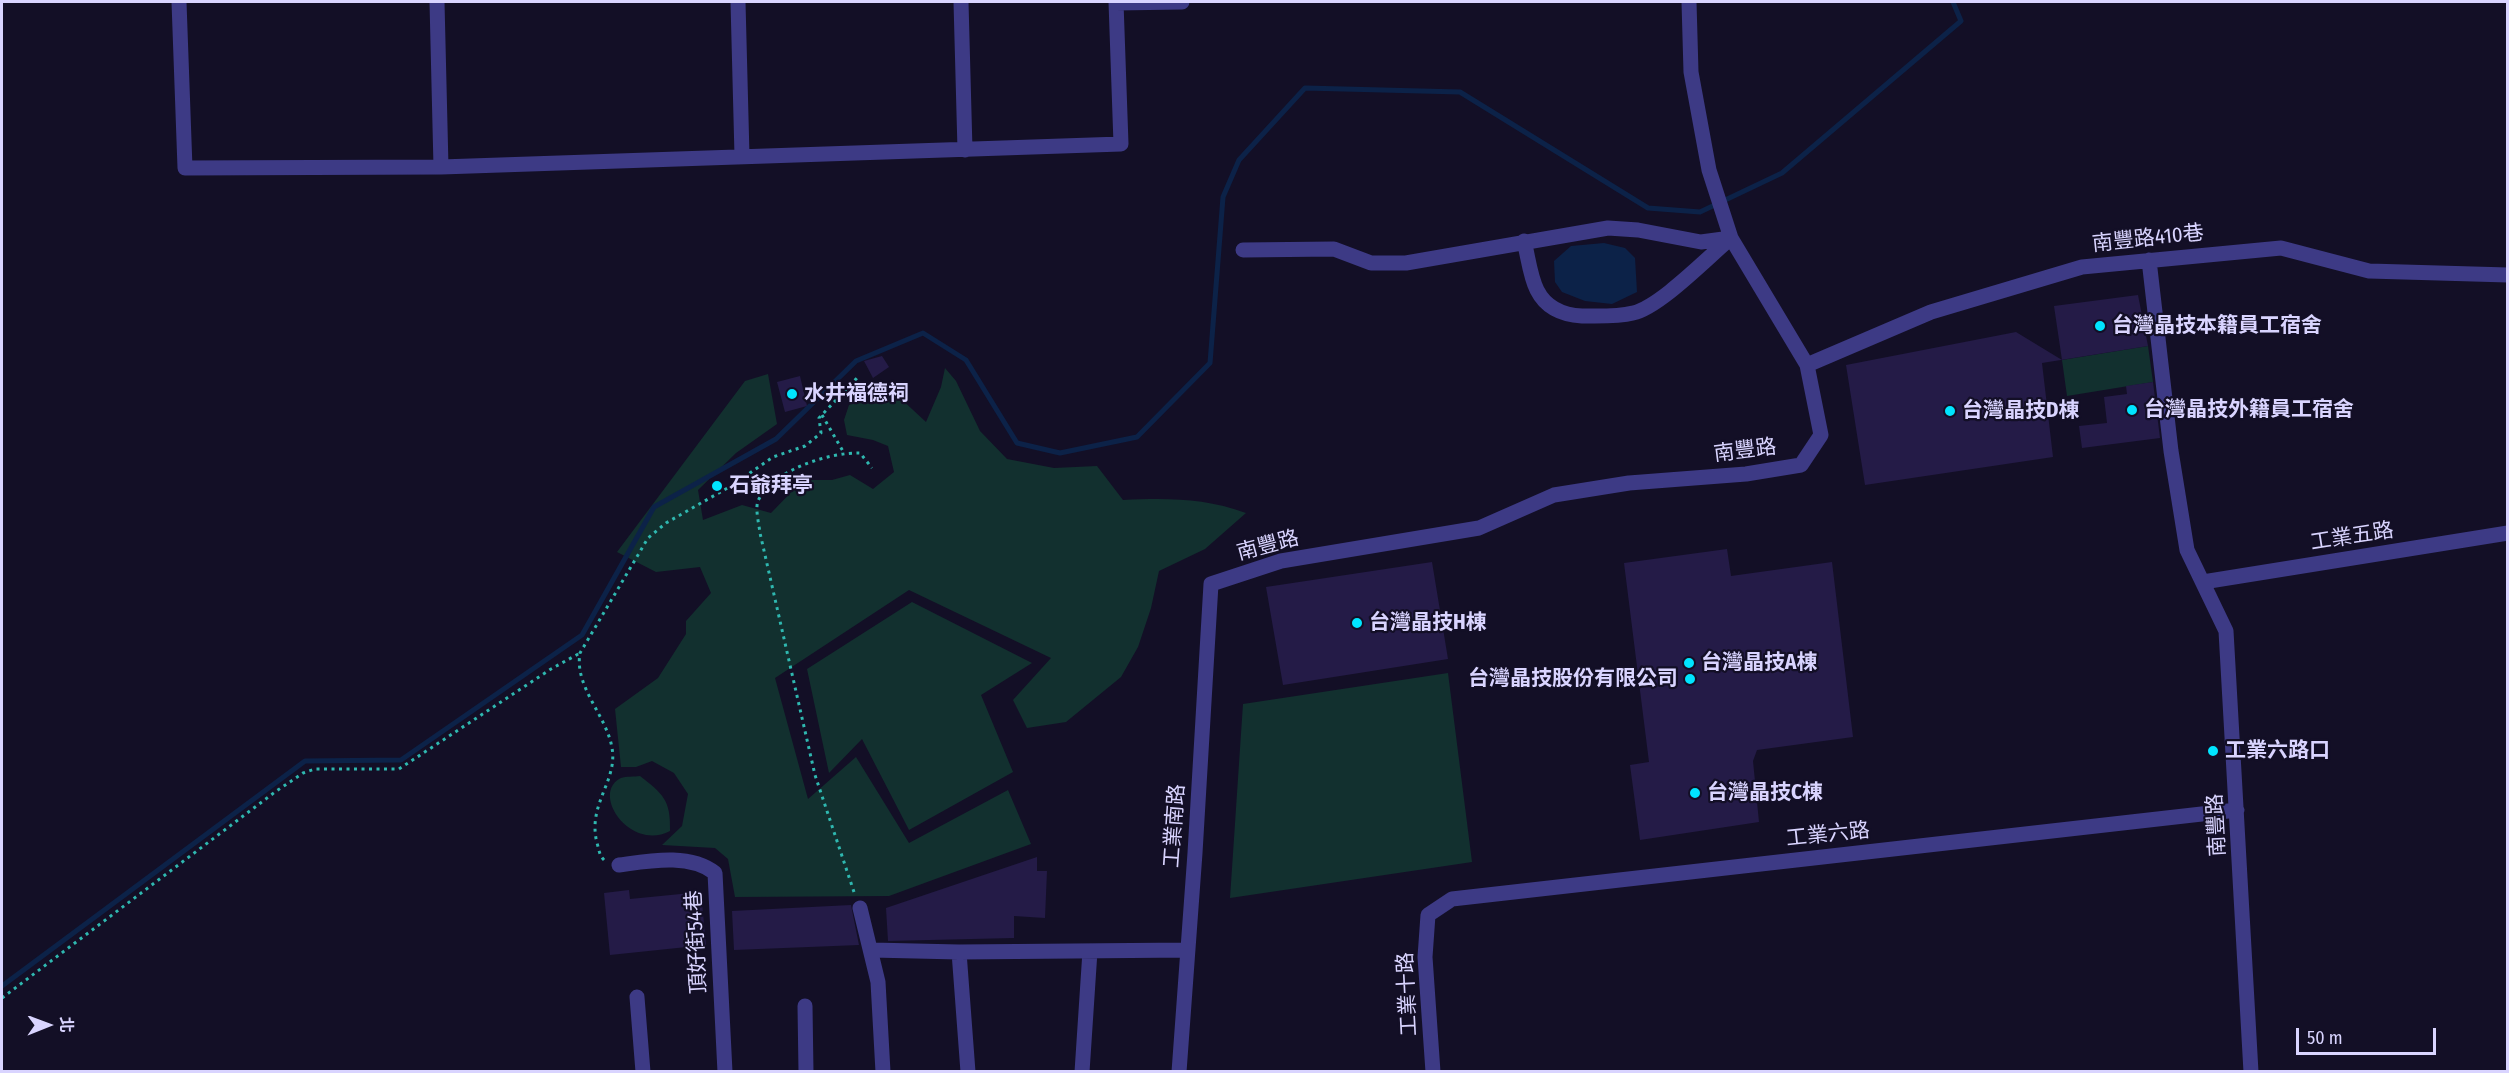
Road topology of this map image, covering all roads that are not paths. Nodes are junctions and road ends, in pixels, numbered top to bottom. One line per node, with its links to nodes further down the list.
1 (179, 2): 10 (street)
2 (436, 2): 10 (street)
3 (738, 2): 9 (street)
4 (961, 2): 8 (street)
5 (1116, 2): 6 (street); 8 (street)
6 (1182, 2)
7 (1689, 2): 11 (street, 南豐路)
8 (965, 150): 9 (street)
9 (742, 156): 10 (street)
10 (441, 167)
11 (1731, 238): 12 (street); 12 (street); 16 (street, 南豐路)
12 (1524, 241): 13 (street)
13 (1243, 250)
14 (2150, 260): 15 (street, 南豐路410巷); 16 (street, 南豐路410巷); 18 (street, 南豐路)
15 (2508, 275)
16 (1807, 365): 19 (street, 南豐路)
17 (2508, 533): 18 (street, 工業五路)
18 (2203, 582): 20 (street, 南豐路)
19 (1210, 584): 25 (street, 工業南路)
20 (2237, 810): 23 (street, 工業六路); 38 (street, 南豐路)
21 (618, 865): 31 (street, 頂好街54巷)
22 (860, 908): 24 (street)
23 (1428, 915): 37 (street, 工業十路)
24 (872, 950): 27 (street); 33 (street)
25 (1188, 950): 26 (street); 36 (street, 工業南路)
26 (1090, 951): 27 (street); 35 (street)
27 (959, 952): 34 (street)
28 (638, 997): 30 (street)
29 (805, 1006): 32 (street)
30 (642, 1071)
31 (725, 1071)
32 (806, 1071)
33 (883, 1071)
34 (968, 1071)
35 (1082, 1071)
36 (1179, 1071)
37 (1433, 1071)
38 (2251, 1071)

